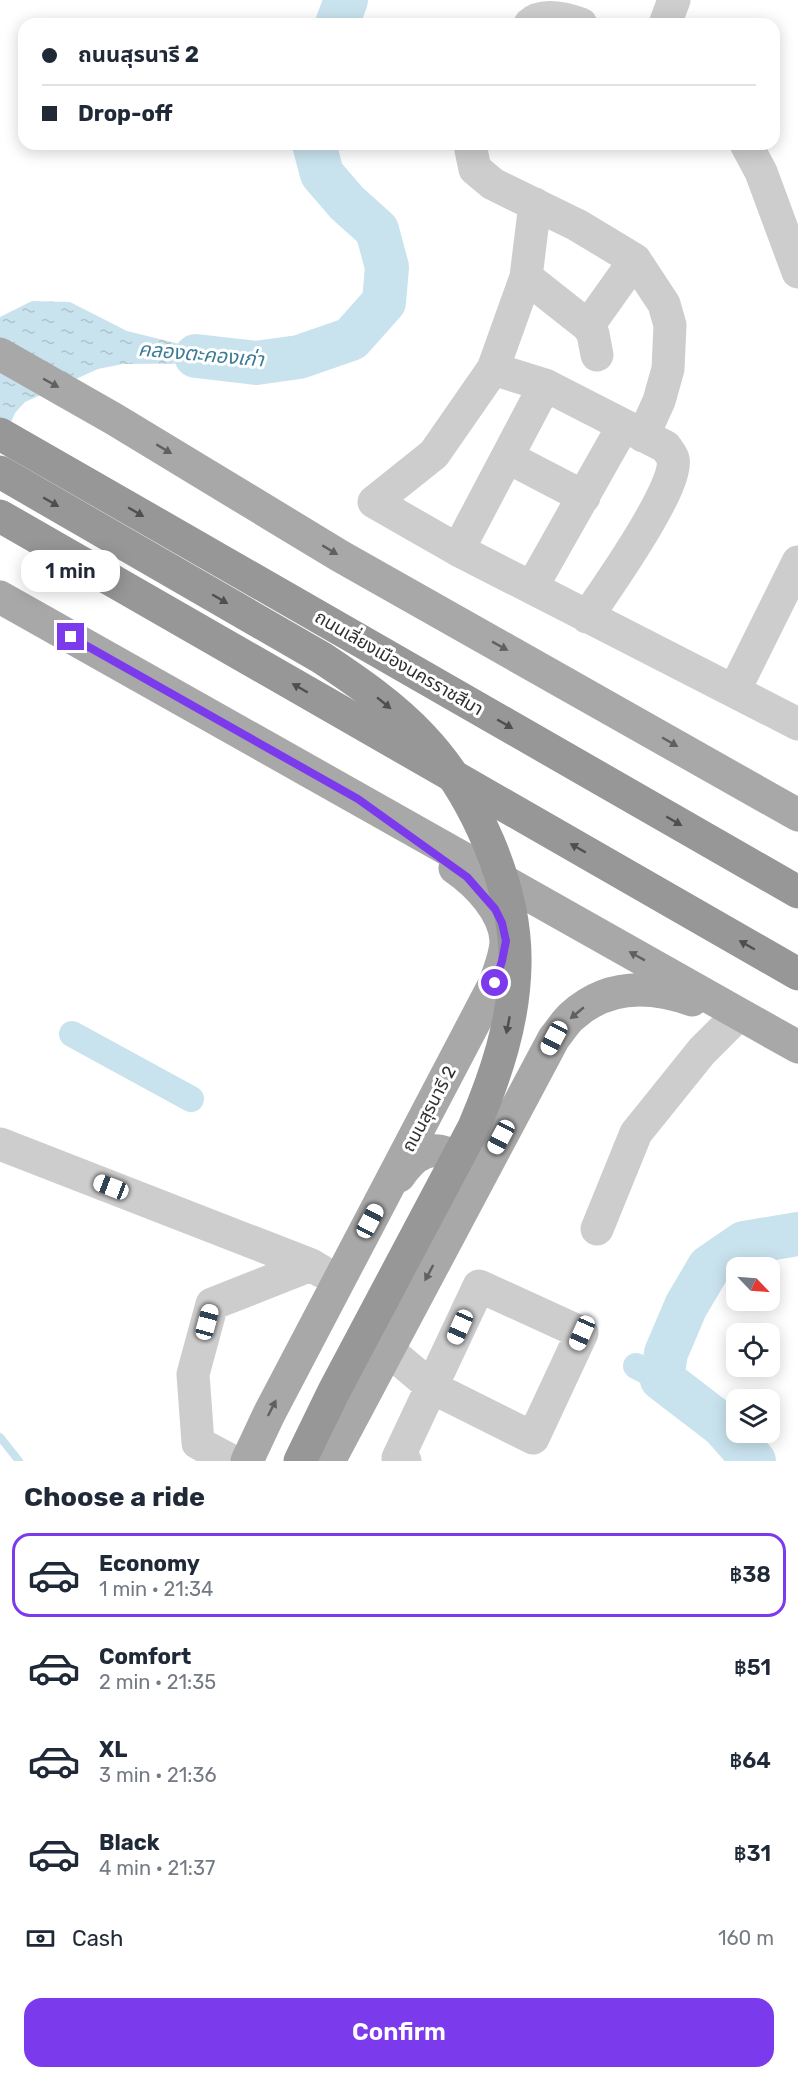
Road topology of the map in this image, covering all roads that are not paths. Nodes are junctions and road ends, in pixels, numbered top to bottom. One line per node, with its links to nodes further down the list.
1 (674, 0): 2 (lane)
2 (667, 18)
3 (471, 150): 5 (lane)
4 (749, 150): 7 (lane)
5 (535, 204): 6 (lane); 8 (lane)
6 (635, 260): 8 (lane); 12 (lane)
7 (798, 272)
8 (526, 278): 10 (lane)
9 (0, 354): 26 (main road, one-way to 26)
10 (494, 369): 11 (lane); 18 (lane)
11 (544, 385): 12 (lane); 14 (lane)
12 (633, 431): 16 (lane); 22 (lane)
13 (0, 434): 27 (highway, ถนนเลี่ยงเมืองนครราชสีมา, one-way to 27)
14 (507, 457): 16 (lane); 18 (lane)
15 (0, 472): 41 (highway, one-way to 41, bridge)
16 (584, 497): 20 (lane)
17 (0, 516): 28 (highway, one-way to 17)
18 (458, 550): 20 (lane)
19 (798, 562): 23 (lane)
20 (532, 587): 22 (lane)
21 (5, 600): 25 (main road)
22 (587, 617): 23 (lane)
23 (734, 691): 24 (lane)
24 (798, 724)
25 (358, 799): 29 (main road, one-way to 25); 32 (main road, ถนนสุรนารี 2)
26 (789, 810)
27 (796, 891)
28 (798, 974)
29 (743, 1018): 30 (main road); 33 (lane); 34 (main road, one-way to 34)
30 (798, 1047)
31 (0, 1144): 35 (lane)
32 (381, 1202): 34 (main road); 36 (main road, ถนนสุรนารี 2)
33 (597, 1229)
34 (448, 1237): 37 (main road, one-way to 37)
35 (310, 1265): 36 (lane); 39 (lane)
36 (339, 1281): 40 (main road, ถนนสุรนารี 2, one-way to 36)
37 (388, 1350): 38 (lane); 42 (main road)
38 (433, 1388): 38 (lane); 43 (lane)
39 (232, 1461)
40 (247, 1461)
41 (300, 1461)
42 (329, 1461)
43 (405, 1461)

